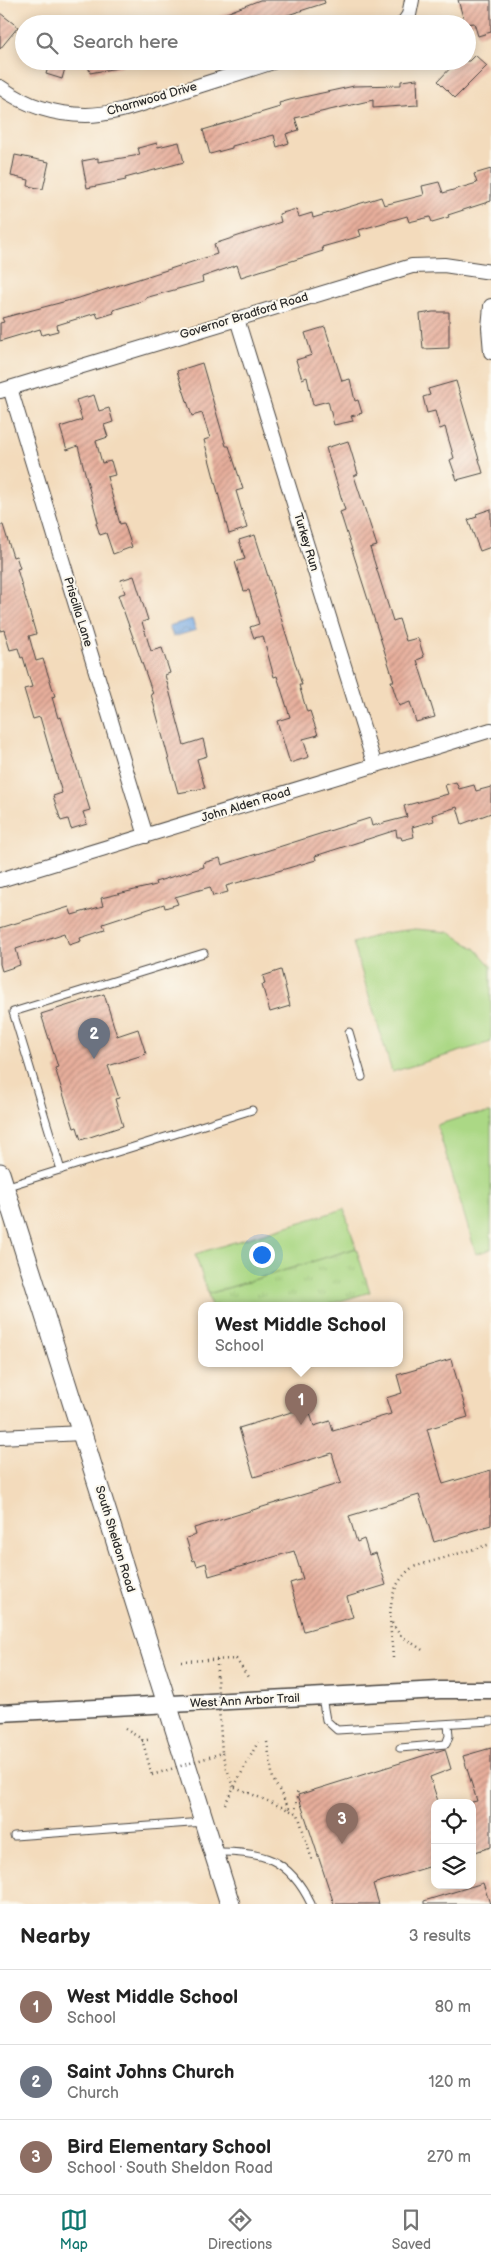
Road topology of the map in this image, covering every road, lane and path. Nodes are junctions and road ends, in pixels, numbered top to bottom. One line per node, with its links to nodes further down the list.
1 (412, 0): 2 (street)
2 (407, 15)
3 (246, 70): 4 (street, Charnwood Drive)
4 (0, 87)
5 (491, 272): 7 (street, Governor Bradford Road)
6 (491, 306): 8 (street)
7 (237, 319): 9 (street, Governor Bradford Road); 11 (street, Turkey Run)
8 (491, 352)
9 (5, 390): 12 (street, Priscilla Lane)
10 (491, 730): 11 (street, John Alden Road)
11 (375, 766): 12 (street, John Alden Road)
12 (146, 836): 13 (street, John Alden Road)
13 (0, 880)
14 (204, 953): 18 (lane)
15 (349, 1032): 16 (lane)
16 (362, 1077)
17 (252, 1110): 18 (lane)
18 (61, 1170): 19 (lane)
19 (2, 1180): 20 (main road, South Sheldon Road)
20 (82, 1433): 21 (street); 31 (main road, South Sheldon Road)
21 (0, 1437)
22 (491, 1544): 23 (path)
23 (391, 1622): 24 (path); 25 (path)
24 (424, 1651)
25 (393, 1658)
26 (217, 1659): 27 (path); 28 (path); 41 (path, bridge)
27 (182, 1661)
28 (248, 1677)
29 (491, 1690): 30 (street, West Ann Arbor Trail)
30 (322, 1696): 31 (street, West Ann Arbor Trail); 34 (lane)
31 (166, 1706): 32 (street, West Ann Arbor Trail); 47 (main road, South Sheldon Road)
32 (0, 1713)
33 (491, 1721): 34 (lane)
34 (448, 1724): 40 (lane)
35 (125, 1728): 39 (path)
36 (151, 1739): 39 (path)
37 (258, 1742): 42 (path)
38 (267, 1742): 45 (path)
39 (143, 1743): 41 (path, bridge)
40 (400, 1748)
41 (222, 1753): 42 (path)
42 (234, 1787): 44 (path); 45 (path)
43 (298, 1789): 46 (path)
44 (226, 1804)
45 (290, 1811): 46 (path)
46 (294, 1813): 50 (path)
47 (204, 1822): 48 (lane); 49 (main road, South Sheldon Road)
48 (14, 1836)
49 (214, 1852): 51 (main road, South Sheldon Road); 52 (lane)
50 (312, 1860)
51 (230, 1904)
52 (310, 1904)

